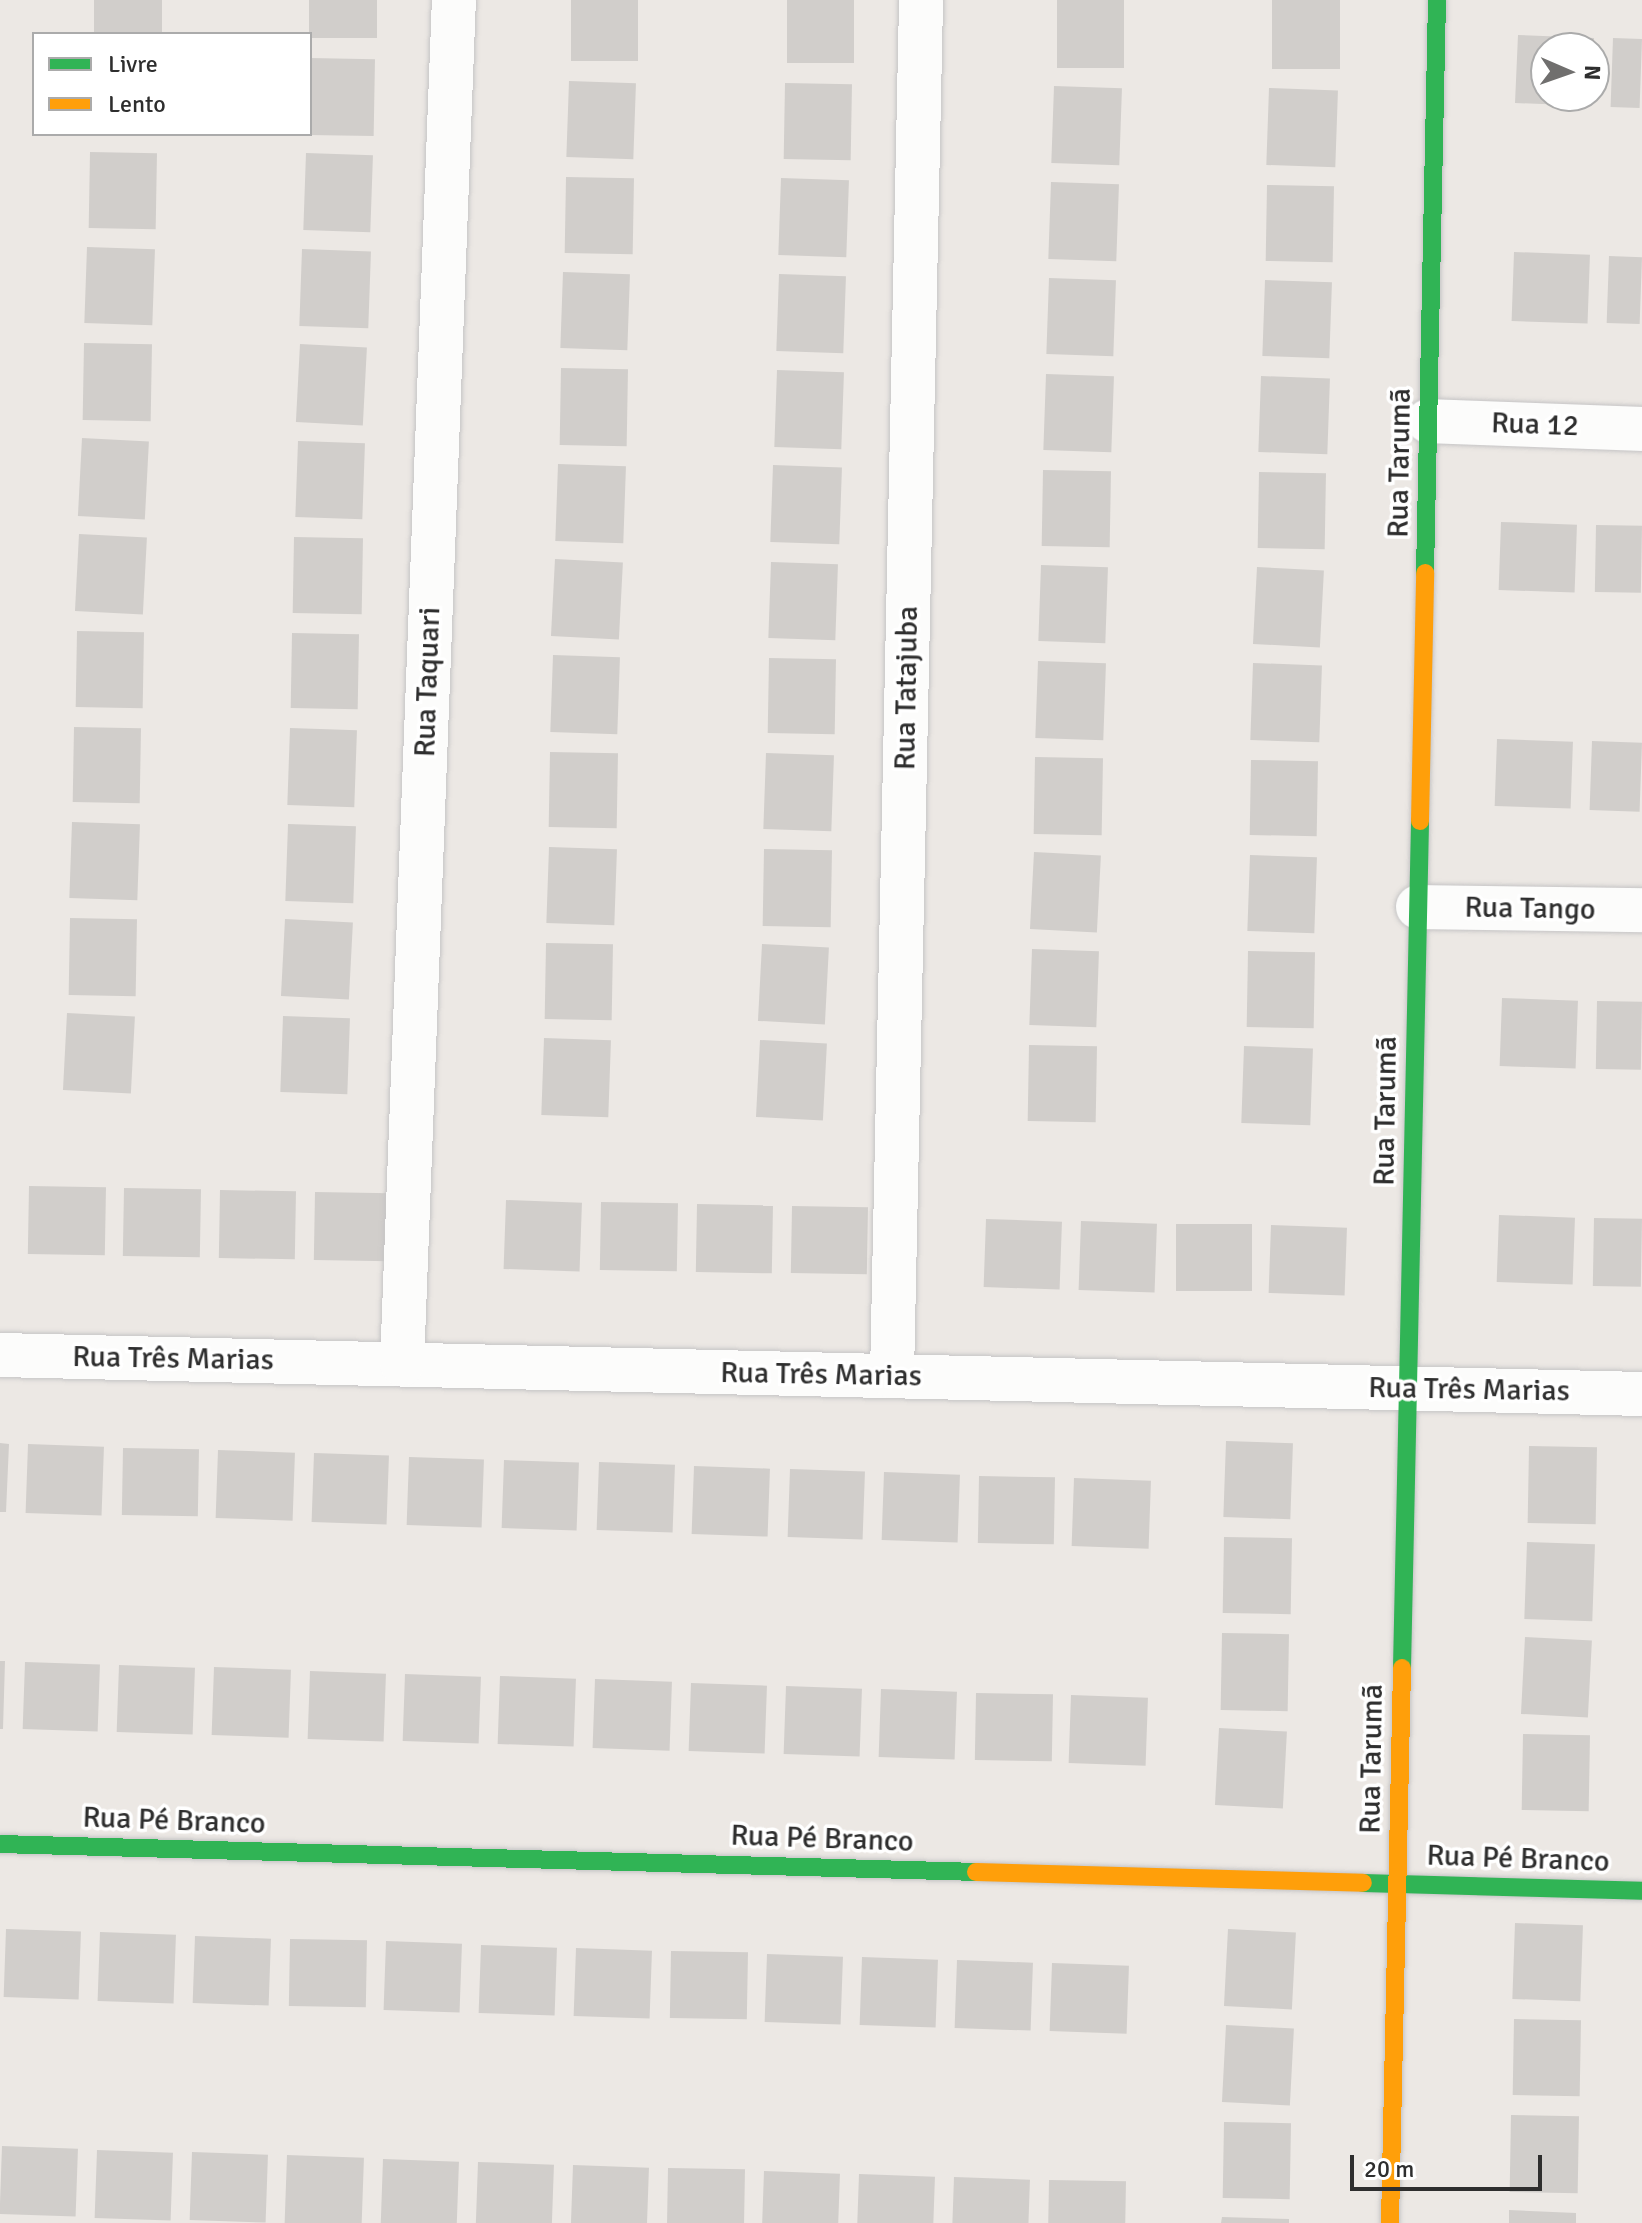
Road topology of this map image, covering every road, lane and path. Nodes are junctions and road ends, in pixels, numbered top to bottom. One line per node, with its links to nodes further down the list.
1 (454, 0): 9 (street, Rua Taquari)
2 (921, 0): 10 (street, Rua Tatajuba)
3 (1437, 0): 4 (street, Rua Tarumã)
4 (1428, 421): 5 (street, Rua 12); 6 (street, Rua Tarumã)
5 (1642, 429)
6 (1418, 907): 7 (street, Rua Tango); 11 (street, Rua Tarumã)
7 (1642, 910)
8 (0, 1355): 9 (street, Rua Três Marias)
9 (402, 1364): 10 (street, Rua Três Marias)
10 (892, 1376): 11 (street, Rua Três Marias)
11 (1408, 1389): 12 (street, Rua Três Marias); 14 (street, Rua Tarumã)
12 (1642, 1394)
13 (0, 1844): 14 (street, Rua Pé Branco)
14 (1398, 1883): 15 (street, Rua Pé Branco); 16 (street, Rua Tarumã)
15 (1642, 1891)
16 (1390, 2223)

